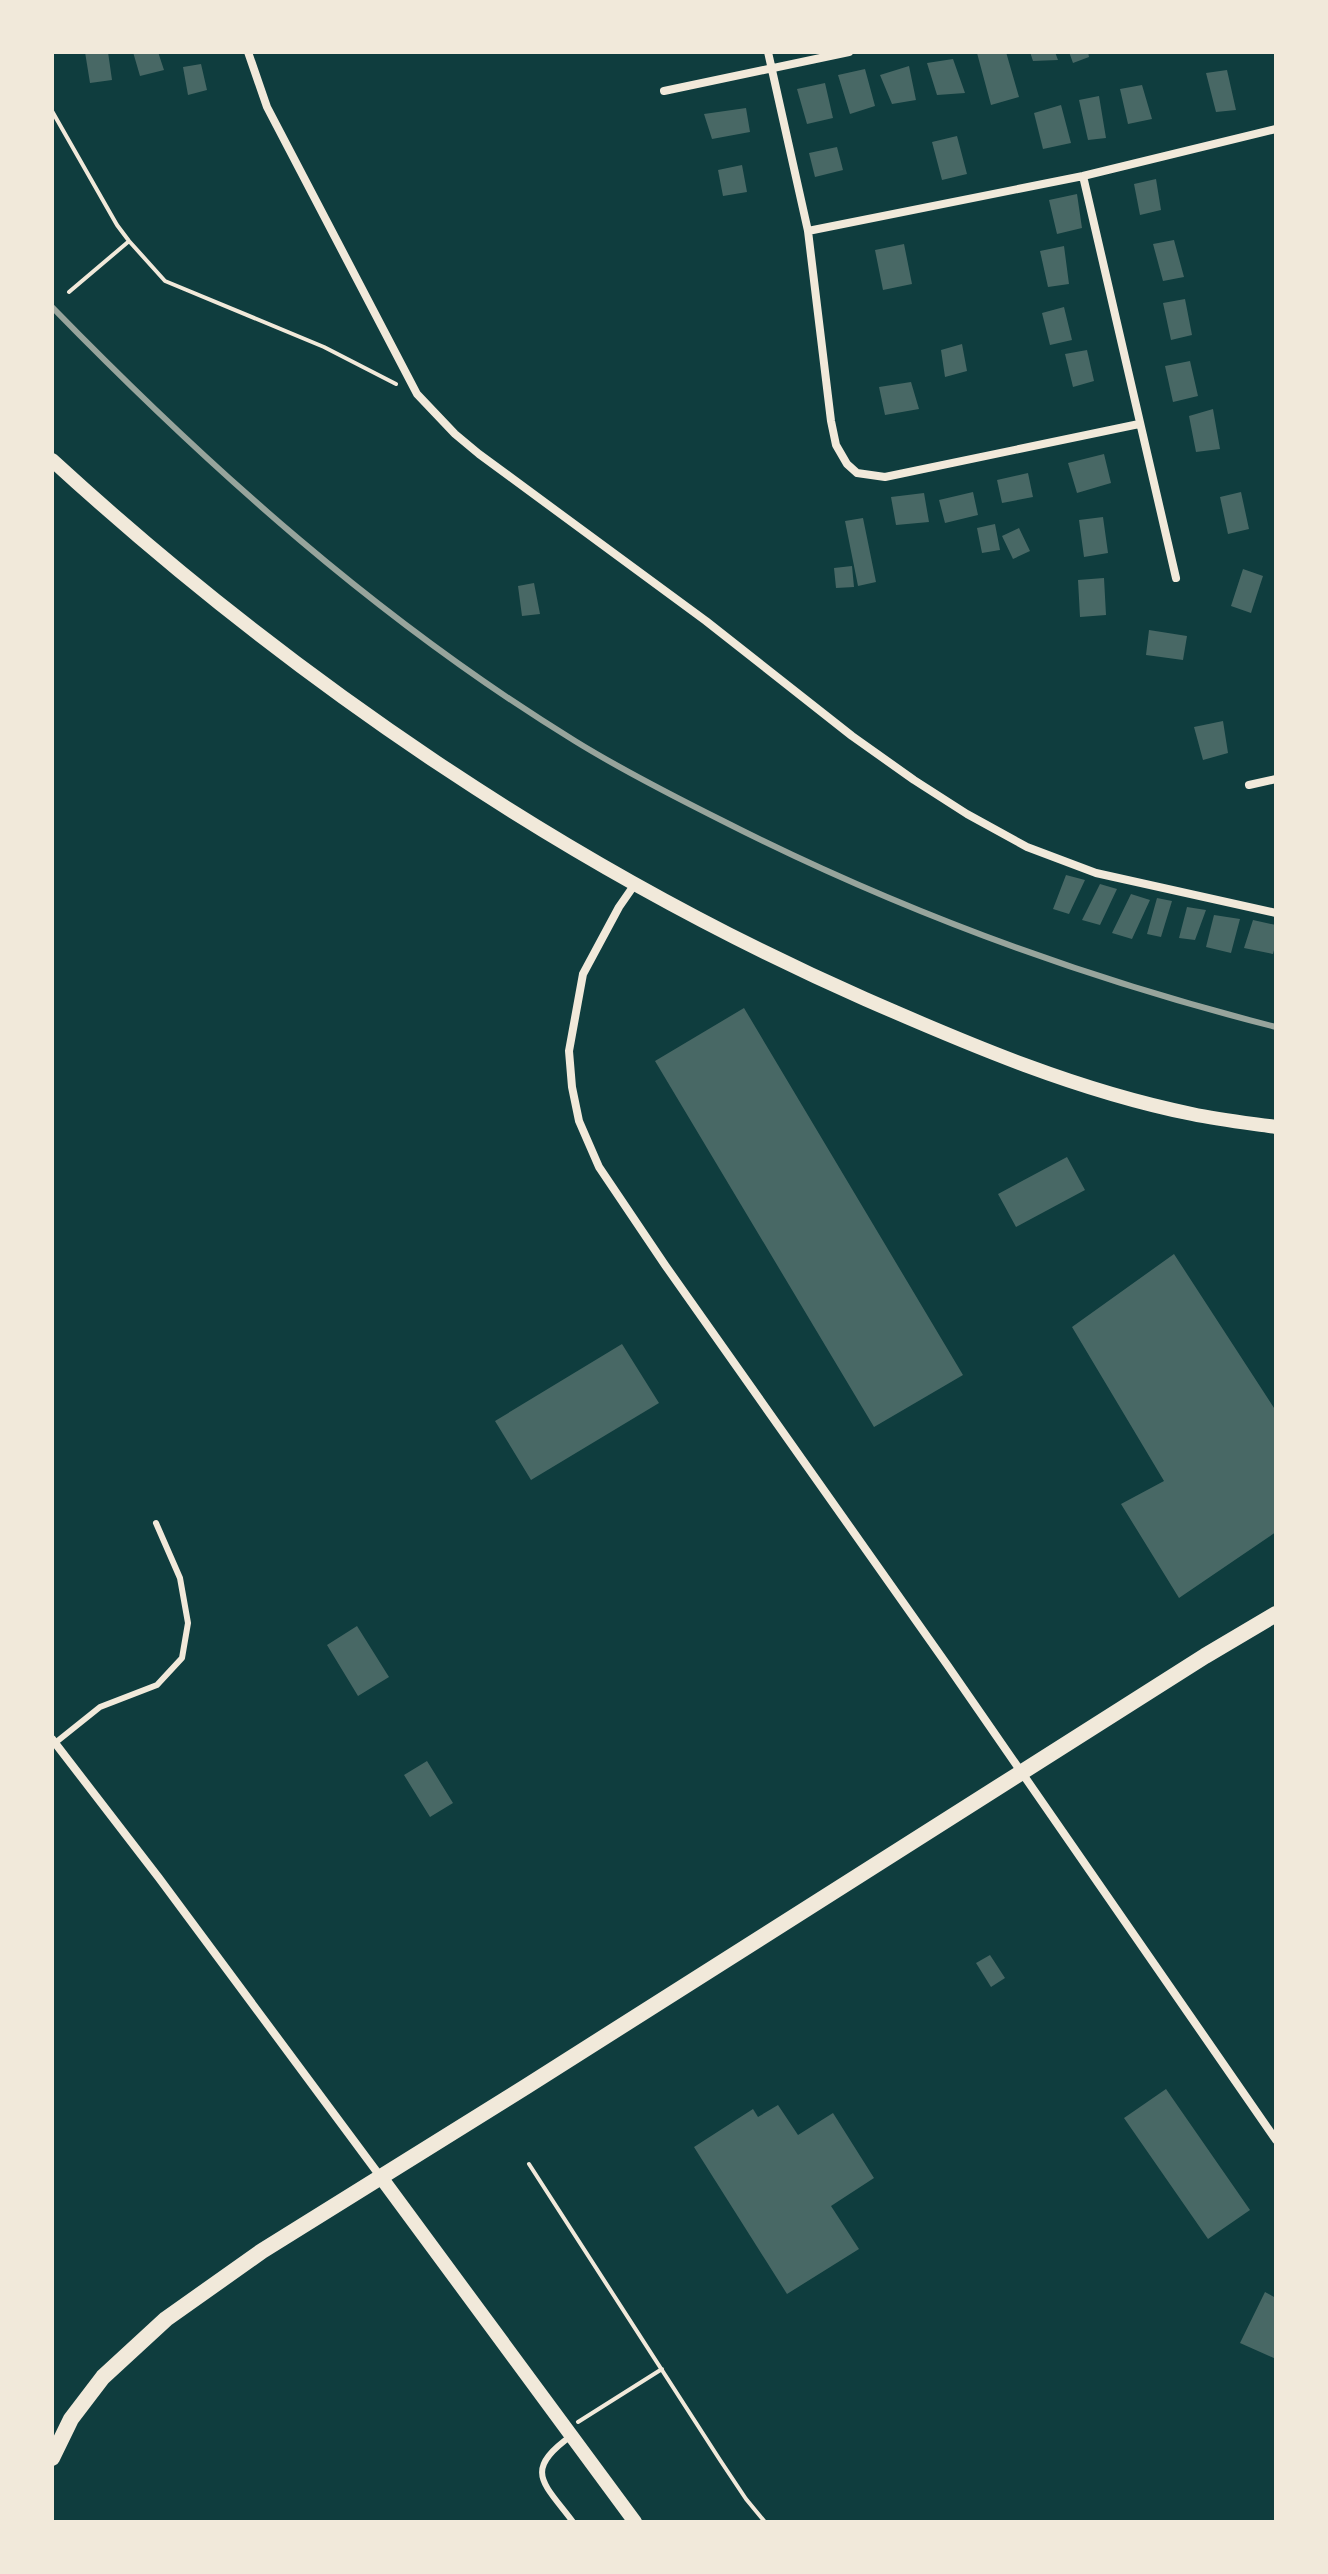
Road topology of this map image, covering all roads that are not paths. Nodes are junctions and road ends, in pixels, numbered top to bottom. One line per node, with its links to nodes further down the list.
1 (248, 52): 15 (street)
2 (768, 52): 4 (street)
3 (849, 52): 4 (street)
4 (773, 68): 5 (street); 8 (street)
5 (664, 91)
6 (1276, 129): 7 (street)
7 (1083, 176): 8 (street); 9 (street)
8 (808, 231): 9 (street)
9 (1139, 424): 11 (street)
10 (52, 460): 14 (street)
11 (1176, 578)
12 (1276, 779): 13 (street)
13 (1249, 785)
14 (635, 884): 16 (street); 20 (street)
15 (1276, 913)
16 (1276, 1127)
17 (156, 1523): 19 (lane)
18 (1276, 1614): 20 (main road)
19 (54, 1741): 22 (street)
20 (1023, 1774): 21 (street); 22 (main road)
21 (1276, 2140)
22 (380, 2176): 23 (street); 24 (main road)
23 (568, 2433): 25 (lane); 26 (street)
24 (52, 2458)
25 (573, 2522)
26 (635, 2522)

